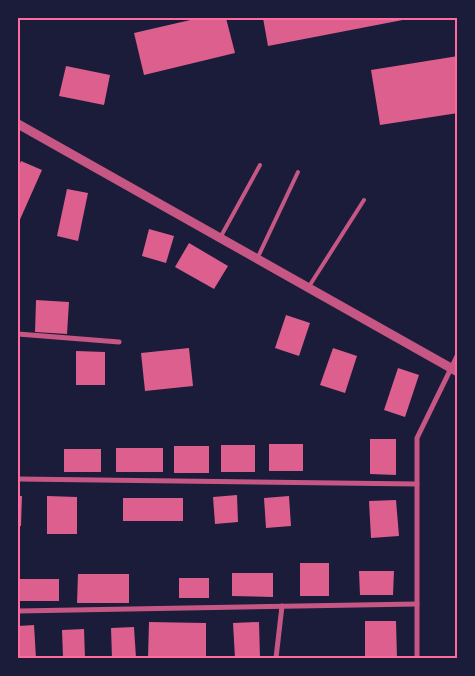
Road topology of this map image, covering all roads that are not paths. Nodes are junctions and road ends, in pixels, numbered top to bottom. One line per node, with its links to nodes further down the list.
1 (18, 124): 5 (street)
2 (260, 165): 5 (lane)
3 (298, 172): 6 (lane)
4 (364, 200): 7 (lane)
5 (220, 238): 6 (street)
6 (258, 259): 7 (street)
7 (308, 288): 11 (street)
8 (18, 334): 9 (street)
9 (119, 342)
10 (458, 354): 11 (street)
11 (455, 371): 13 (street)
12 (18, 479): 13 (street)
13 (417, 484): 14 (street)
14 (417, 604): 15 (street); 18 (street)
15 (282, 606): 16 (street); 17 (street)
16 (18, 611)
17 (276, 658)
18 (416, 658)

